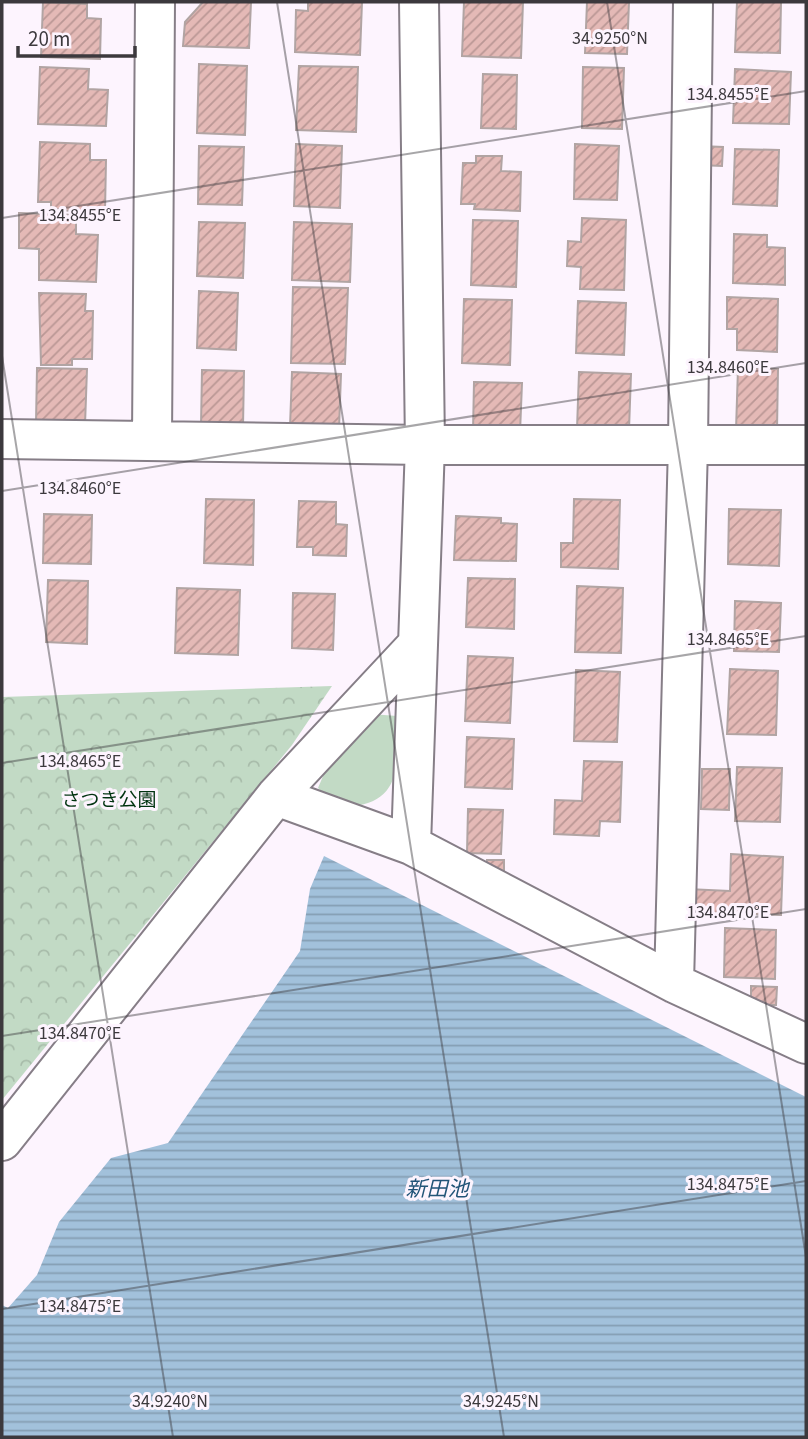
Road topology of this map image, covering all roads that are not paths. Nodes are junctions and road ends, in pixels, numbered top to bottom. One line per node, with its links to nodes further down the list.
1 (155, 2): 5 (street)
2 (419, 2): 6 (street)
3 (693, 2): 7 (street)
4 (2, 439): 5 (street)
5 (152, 440): 6 (street)
6 (425, 445): 7 (street); 9 (street)
7 (688, 445): 8 (street); 12 (street)
8 (806, 445)
9 (418, 645): 10 (street); 11 (street)
10 (276, 796): 11 (street); 14 (street)
11 (411, 845): 12 (street)
12 (674, 984): 13 (street)
13 (806, 1044)
14 (2, 1141)

